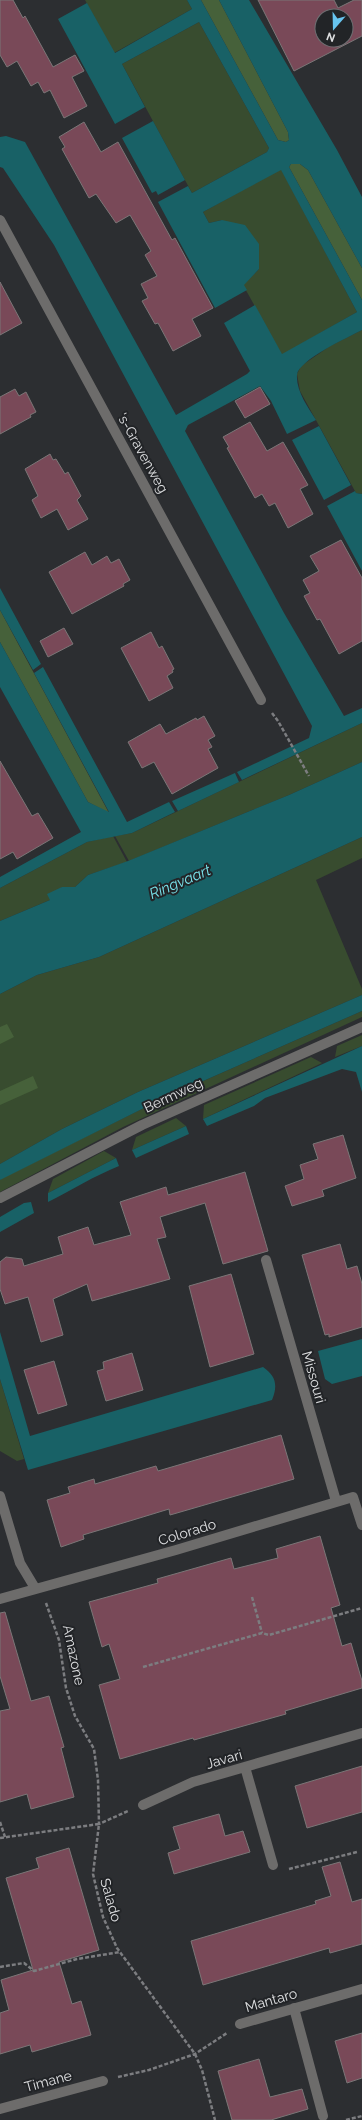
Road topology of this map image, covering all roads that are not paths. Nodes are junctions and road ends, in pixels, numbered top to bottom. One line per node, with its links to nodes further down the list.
1 (0, 220): 2 (street, 's-Gravenweg)
2 (261, 700)
3 (362, 1027): 4 (street, Bermweg)
4 (0, 1198)
5 (266, 1260): 8 (street, Missouri)
6 (0, 1496): 10 (street)
7 (358, 1496): 8 (street, Colorado); 9 (street, Colorado)
8 (336, 1501): 10 (street, Colorado)
9 (362, 1525)
10 (35, 1588): 11 (street, Colorado)
11 (0, 1599)
12 (362, 1733): 13 (street, Javari)
13 (245, 1767): 14 (street, Javari); 15 (street)
14 (143, 1804)
15 (272, 1865)
16 (362, 1989): 17 (street, Mantaro)
17 (294, 2008): 18 (street, Mantaro); 21 (street)
18 (240, 2024)
19 (102, 2081): 20 (street, Timane)
20 (0, 2109)
21 (323, 2116)

